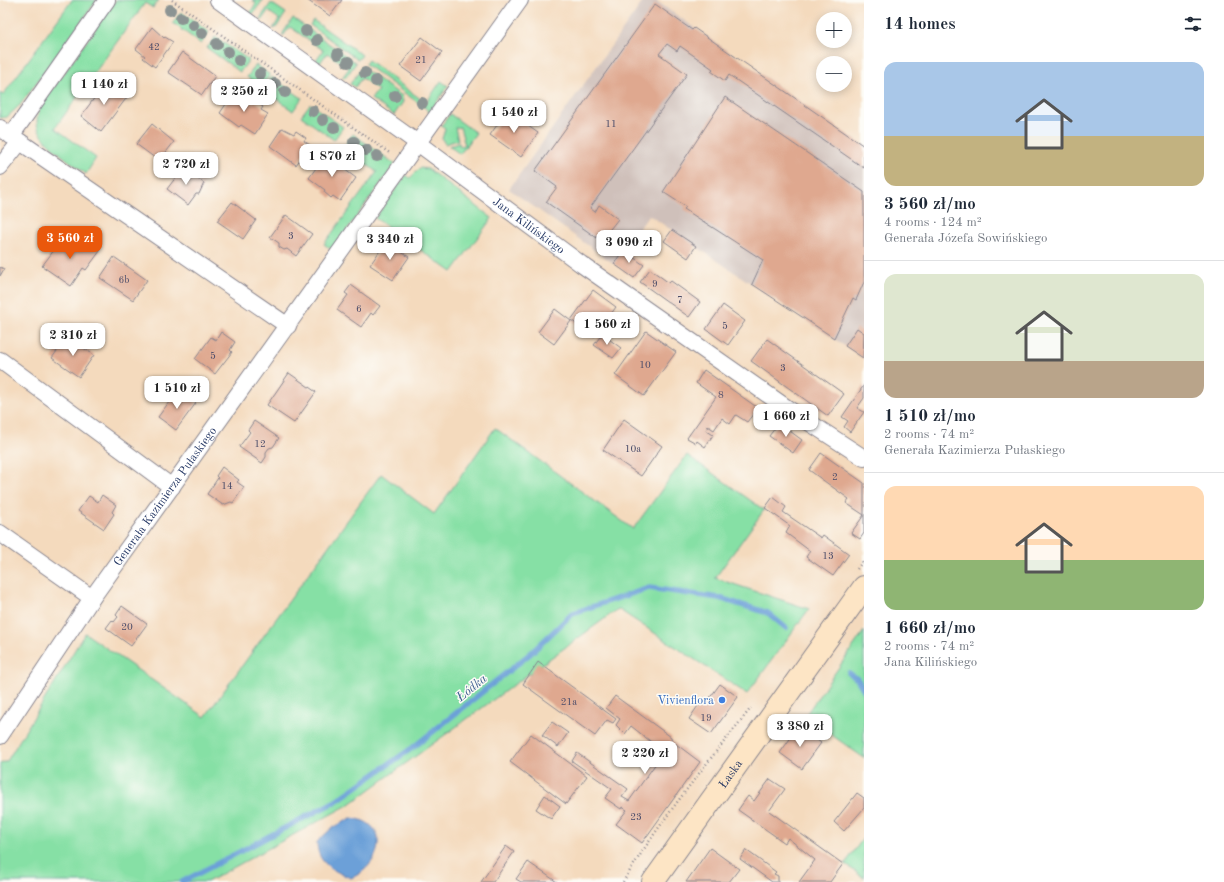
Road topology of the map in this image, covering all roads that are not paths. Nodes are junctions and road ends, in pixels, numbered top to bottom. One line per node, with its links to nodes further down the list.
1 (107, 0): 4 (street)
2 (218, 0): 5 (street, Jana Kilińskiego)
3 (520, 0): 5 (street, Generała Kazimierza Pułaskiego)
4 (10, 135): 6 (street); 7 (street)
5 (419, 144): 7 (street, Generała Kazimierza Pułaskiego); 9 (street, Jana Kilińskiego)
6 (0, 167)
7 (288, 326): 10 (street, Generała Kazimierza Pułaskiego)
8 (0, 360): 10 (street)
9 (864, 458)
10 (172, 487): 13 (street, Generała Kazimierza Pułaskiego)
11 (0, 533): 13 (street)
12 (859, 580): 15 (main road, Łaska)
13 (92, 598): 14 (street, Generała Kazimierza Pułaskiego)
14 (0, 736)
15 (653, 882)

